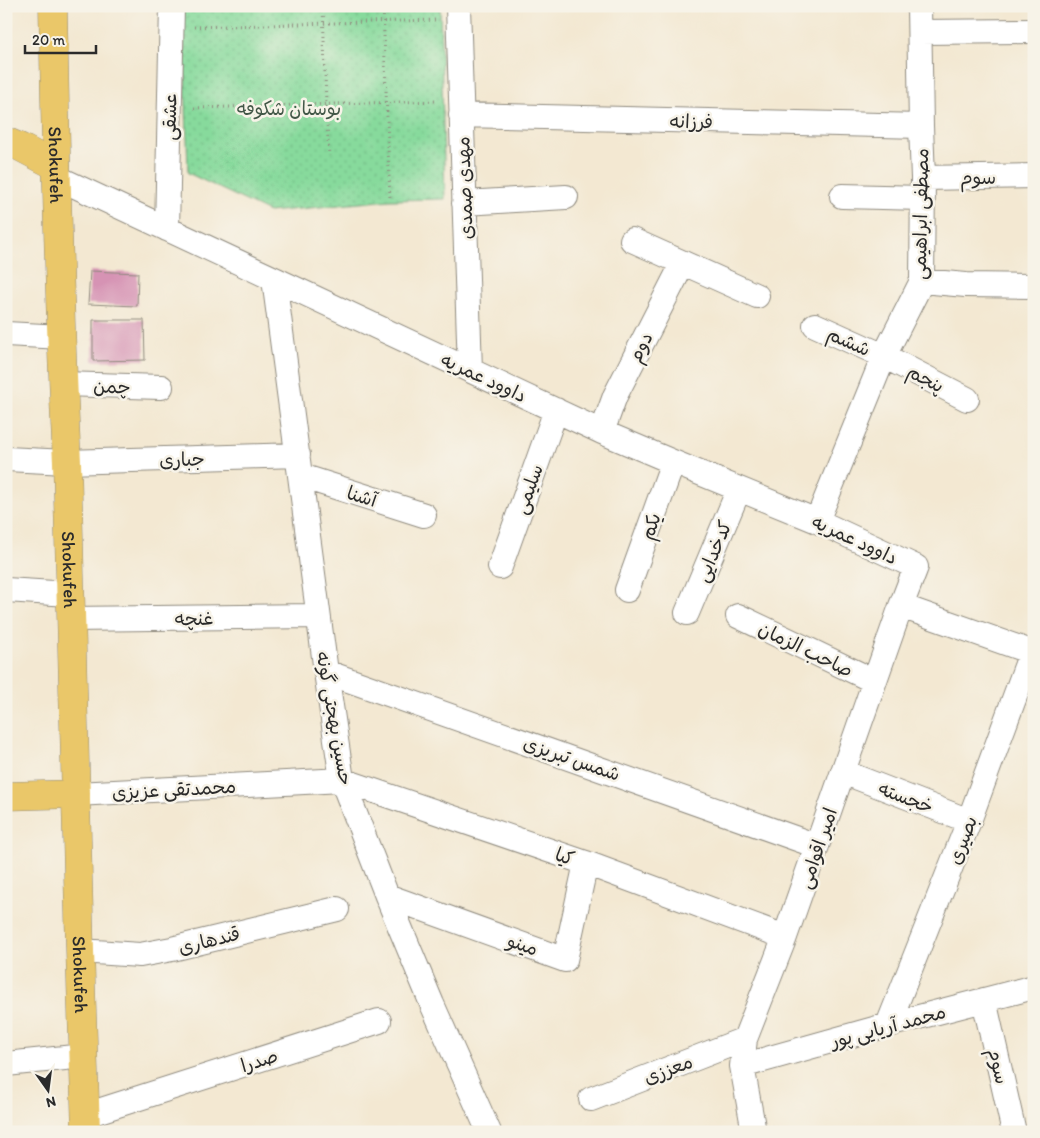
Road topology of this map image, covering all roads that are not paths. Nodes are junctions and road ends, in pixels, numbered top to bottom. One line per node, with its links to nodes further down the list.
1 (53, 6): 10 (main road, Shokufeh)
2 (919, 6): 6 (street, مصطفی ابراهیمی)
3 (458, 13): 7 (street, مهدی صمدی)
4 (171, 17): 16 (street, عشقی)
5 (1034, 30): 6 (street)
6 (920, 32): 8 (street, مصطفی ابراهیمی)
7 (461, 115): 8 (street, فرزانه); 15 (street, مهدی صمدی)
8 (921, 126): 12 (street, مصطفی ابراهیمی)
9 (6, 141): 10 (main road)
10 (56, 172): 16 (street, داوود عمریه); 25 (main road, Shokufeh)
11 (1034, 176): 12 (street, سوم)
12 (923, 188): 13 (street, سوم); 20 (street, مصطفی ابراهیمی)
13 (842, 196)
14 (566, 197): 15 (street)
15 (464, 203): 27 (street, مهدی صمدی)
16 (167, 229): 19 (street, داوود عمریه)
17 (632, 240): 18 (street)
18 (682, 263): 22 (street); 32 (street, دوم)
19 (274, 279): 27 (street, داوود عمریه); 36 (street, حسین بهجتی گونه)
20 (922, 281): 21 (street); 26 (street, مصطفی ابراهیمی)
21 (1034, 286)
22 (757, 296)
23 (814, 325): 26 (street, ششم)
24 (6, 334): 25 (street)
25 (62, 337): 28 (main road, Shokufeh)
26 (884, 356): 30 (street, پنجم); 39 (street, مصطفی ابراهیمی)
27 (470, 370): 31 (street, داوود عمریه)
28 (63, 384): 29 (street, چمن); 34 (main road, Shokufeh)
29 (161, 387)
30 (967, 400)
31 (556, 410): 32 (street, داوود عمریه); 40 (street, سلیمی)
32 (602, 432): 35 (street, داوود عمریه)
33 (6, 459): 34 (street, جباری)
34 (67, 462): 36 (street, جباری); 45 (main road, Shokufeh)
35 (673, 462): 37 (street, داوود عمریه); 43 (street, یکم)
36 (299, 466): 38 (street, آشنا); 47 (street, حسین بهجتی گونه)
37 (739, 488): 39 (street, داوود عمریه); 46 (street, کدخدایی)
38 (424, 515)
39 (817, 521): 41 (street, داوود عمریه)
40 (500, 567)
41 (916, 567): 44 (street, امیر اقوامی)
42 (6, 590): 45 (street, غنچه)
43 (627, 590)
44 (901, 606): 49 (street); 51 (street, امیر اقوامی)
45 (70, 607): 47 (street, غنچه); 54 (main road, Shokufeh)
46 (687, 613)
47 (318, 616): 50 (street, حسین بهجتی گونه)
48 (738, 616): 51 (street, صاحب الزمان)
49 (1033, 653): 56 (street, بصیری)
50 (326, 672): 53 (street, حسین بهجتی گونه); 57 (street, شمس تبریزی)
51 (874, 682): 52 (street, امیر اقوامی)
52 (843, 772): 56 (street, خجسته); 57 (street, امیر اقوامی)
53 (342, 780): 54 (street, محمدتقی عزیزی); 58 (street, کیا); 59 (street, حسین بهجتی گونه)
54 (76, 794): 55 (main road, محمدتقی عزیزی); 62 (main road, Shokufeh)
55 (6, 796)
56 (969, 821): 66 (street, بصیری)
57 (817, 846): 61 (street, امیر اقوامی)
58 (586, 863): 59 (street, مینو); 61 (street, کیا)
59 (387, 896): 73 (street, حسین بهجتی گونه)
60 (337, 909): 62 (street, قندهاری)
61 (785, 937): 67 (street, امیر اقوامی)
62 (80, 951): 68 (main road, Shokufeh)
63 (1034, 987): 64 (street, محمد آریایی پور)
64 (984, 1000): 66 (street, محمد آریایی پور); 75 (street, سوم)
65 (379, 1021): 72 (street, صدرا)
66 (888, 1025): 70 (street, محمد آریایی پور)
67 (745, 1039): 70 (street, امیر اقوامی); 71 (street, معززی)
68 (84, 1056): 69 (street); 72 (main road, Shokufeh)
69 (6, 1064)
70 (742, 1066): 74 (street, امیر اقوامی)
71 (591, 1099)
72 (86, 1123)
73 (489, 1132)
74 (754, 1132)
75 (1014, 1132)

